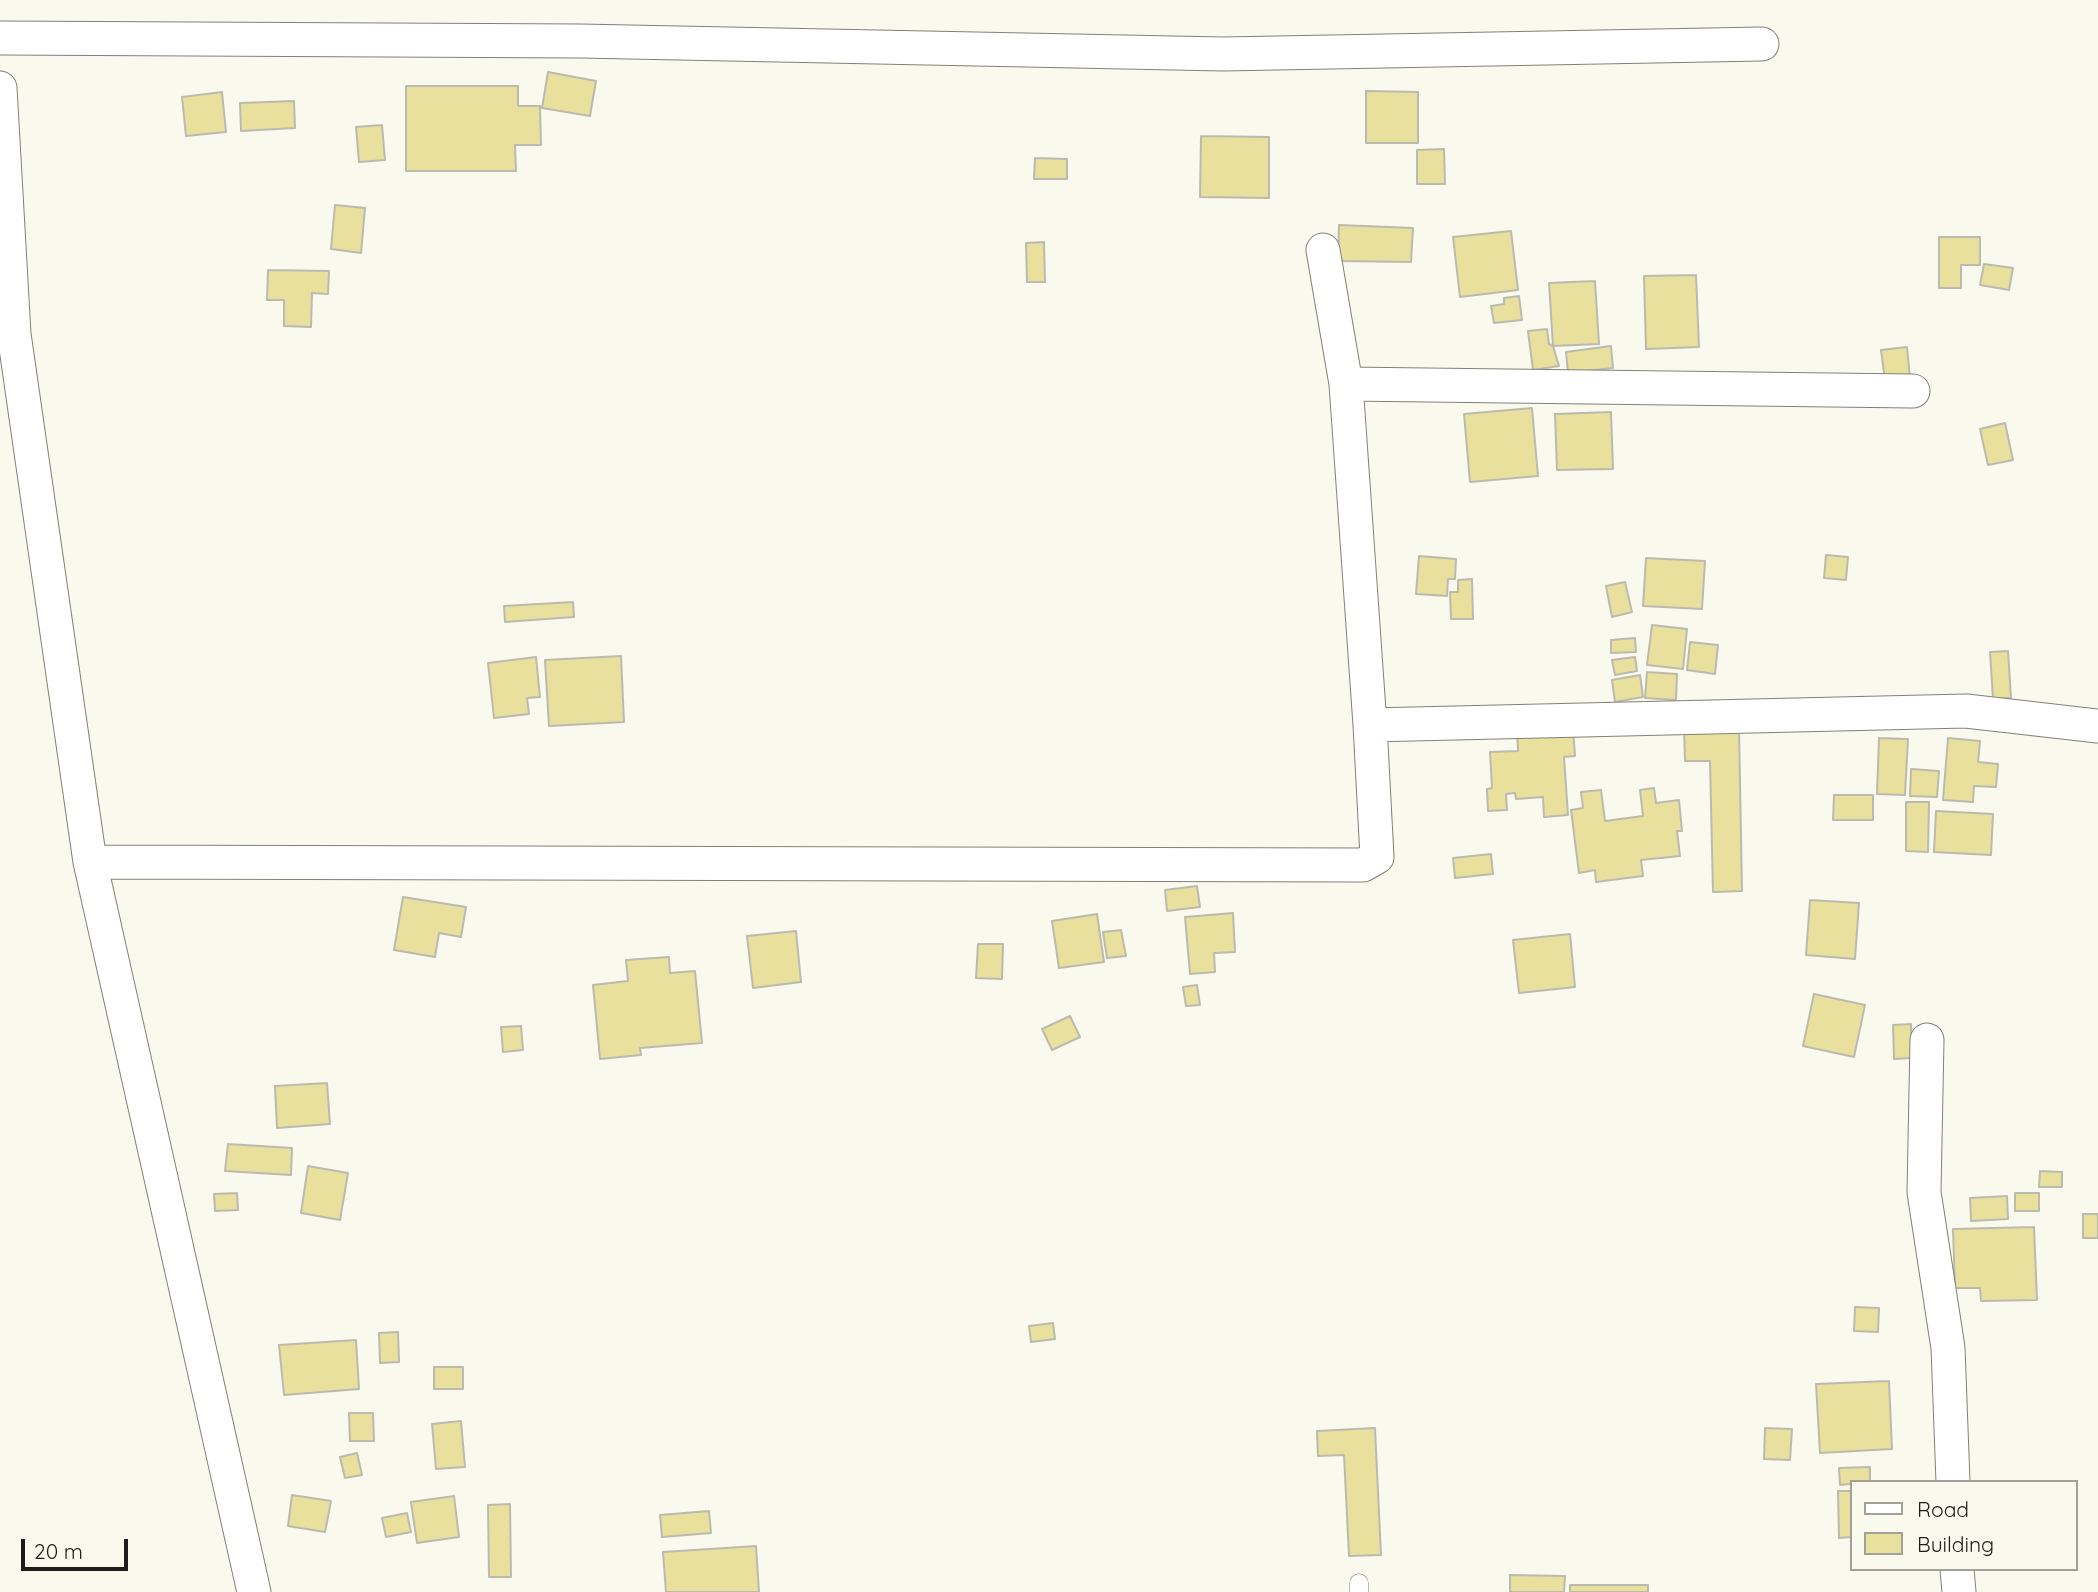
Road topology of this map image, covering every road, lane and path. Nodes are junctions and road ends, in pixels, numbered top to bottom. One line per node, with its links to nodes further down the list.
1 (0, 37): 2 (street)
2 (1762, 44)
3 (0, 88): 5 (street)
4 (1323, 250): 6 (street)
5 (7, 334): 10 (street)
6 (1346, 384): 7 (street); 8 (street)
7 (1913, 391)
8 (1370, 725): 9 (street); 10 (street)
9 (2098, 726)
10 (90, 862): 14 (street)
11 (1927, 1040): 12 (street)
12 (1953, 1480)
13 (1957, 1571): 15 (street)
14 (254, 1592)
15 (1959, 1592)

